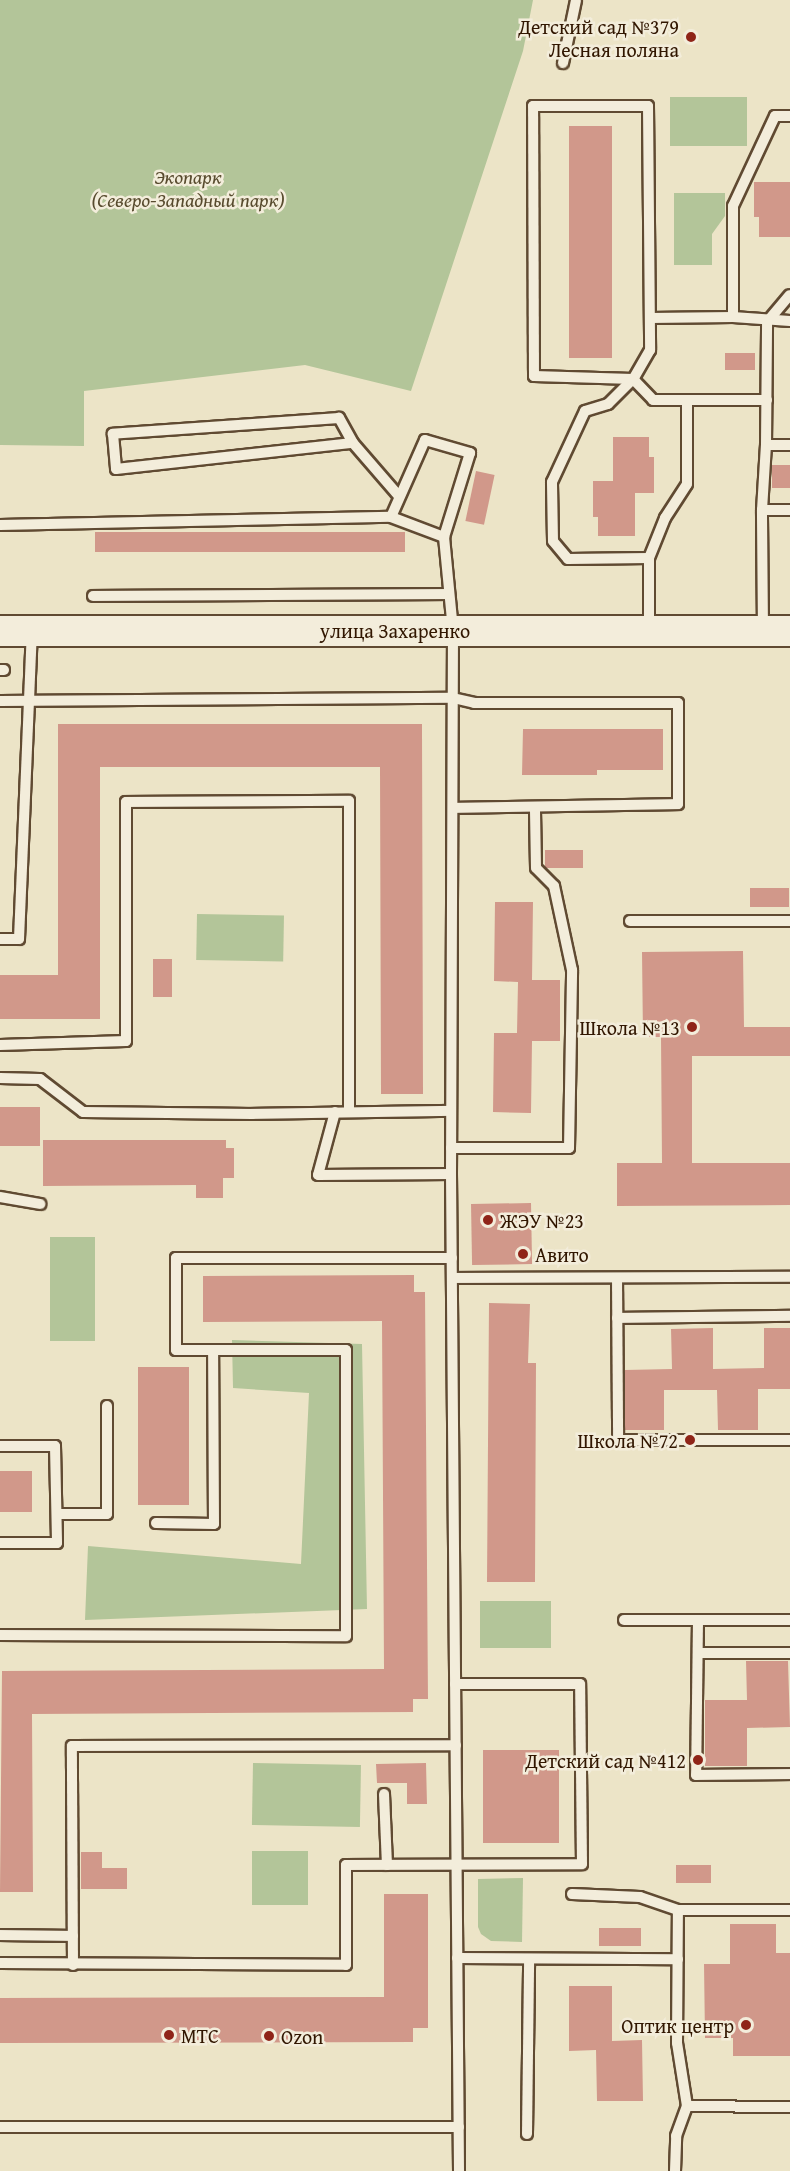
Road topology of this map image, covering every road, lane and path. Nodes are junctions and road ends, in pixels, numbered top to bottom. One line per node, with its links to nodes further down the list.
1 (576, 0): 2 (lane)
2 (563, 63)
3 (790, 116): 5 (lane)
4 (790, 295): 8 (lane)
5 (733, 317): 6 (lane); 8 (lane)
6 (650, 318): 9 (lane); 9 (lane)
7 (790, 321): 8 (lane)
8 (767, 322): 10 (lane)
9 (633, 379): 11 (lane); 21 (lane)
10 (767, 400): 11 (lane); 13 (lane)
11 (687, 401): 21 (lane)
12 (353, 443): 12 (lane); 15 (lane)
13 (766, 445): 14 (lane); 16 (lane)
14 (790, 445)
15 (398, 495): 18 (lane); 20 (lane)
16 (762, 510): 17 (lane); 27 (lane)
17 (790, 510)
18 (391, 517): 19 (lane); 20 (lane)
19 (0, 525)
20 (444, 537): 22 (lane)
21 (649, 558): 25 (lane)
22 (447, 594): 23 (lane); 24 (lane)
23 (93, 596)
24 (453, 630): 25 (street, улица Захаренко); 26 (street, улица Захаренко); 29 (lane)
25 (649, 630): 27 (street, улица Захаренко)
26 (32, 631): 28 (street, улица Захаренко); 31 (lane)
27 (776, 631)
28 (0, 632)
29 (453, 698): 31 (lane); 32 (lane); 33 (lane)
30 (0, 701): 31 (lane)
31 (30, 701): 36 (lane)
32 (453, 808): 33 (lane); 39 (lane)
33 (534, 808): 42 (lane)
34 (630, 921): 35 (lane)
35 (790, 921)
36 (0, 939)
37 (0, 1045): 41 (lane)
38 (0, 1078): 40 (lane)
39 (451, 1111): 41 (lane); 42 (lane)
40 (335, 1112): 41 (lane); 43 (lane)
41 (349, 1112)
42 (451, 1148): 43 (lane)
43 (451, 1174): 46 (lane)
44 (0, 1197): 45 (lane)
45 (40, 1204)
46 (452, 1258): 47 (lane); 52 (lane)
47 (452, 1278): 48 (lane); 65 (lane)
48 (617, 1278): 49 (lane); 51 (lane)
49 (790, 1278)
50 (790, 1316): 51 (lane)
51 (617, 1318): 54 (lane)
52 (213, 1350): 57 (lane); 62 (lane)
53 (108, 1406): 56 (lane)
54 (790, 1440)
55 (0, 1446): 56 (lane)
56 (57, 1514): 58 (lane)
57 (156, 1523)
58 (0, 1543)
59 (624, 1620): 60 (lane)
60 (698, 1620): 61 (lane); 63 (lane)
61 (790, 1620)
62 (0, 1635)
63 (698, 1653): 64 (lane); 67 (lane)
64 (790, 1653)
65 (455, 1684): 66 (lane); 70 (lane)
66 (456, 1745): 70 (lane); 75 (lane)
67 (790, 1774)
68 (384, 1794): 69 (lane)
69 (387, 1865): 70 (lane); 80 (lane)
70 (457, 1865): 76 (lane)
71 (572, 1894): 72 (lane)
72 (678, 1910): 73 (lane); 78 (lane)
73 (790, 1910)
74 (0, 1935): 75 (lane)
75 (73, 1936): 80 (lane)
76 (457, 1958): 77 (lane); 84 (lane)
77 (529, 1959): 78 (lane); 85 (lane)
78 (678, 1959): 81 (lane)
79 (0, 1963): 80 (lane)
80 (73, 1965)
81 (687, 2106): 82 (lane); 87 (lane)
82 (790, 2107)
83 (0, 2127): 84 (lane)
84 (459, 2127): 86 (lane)
85 (527, 2134)
86 (459, 2171)
87 (675, 2171)

